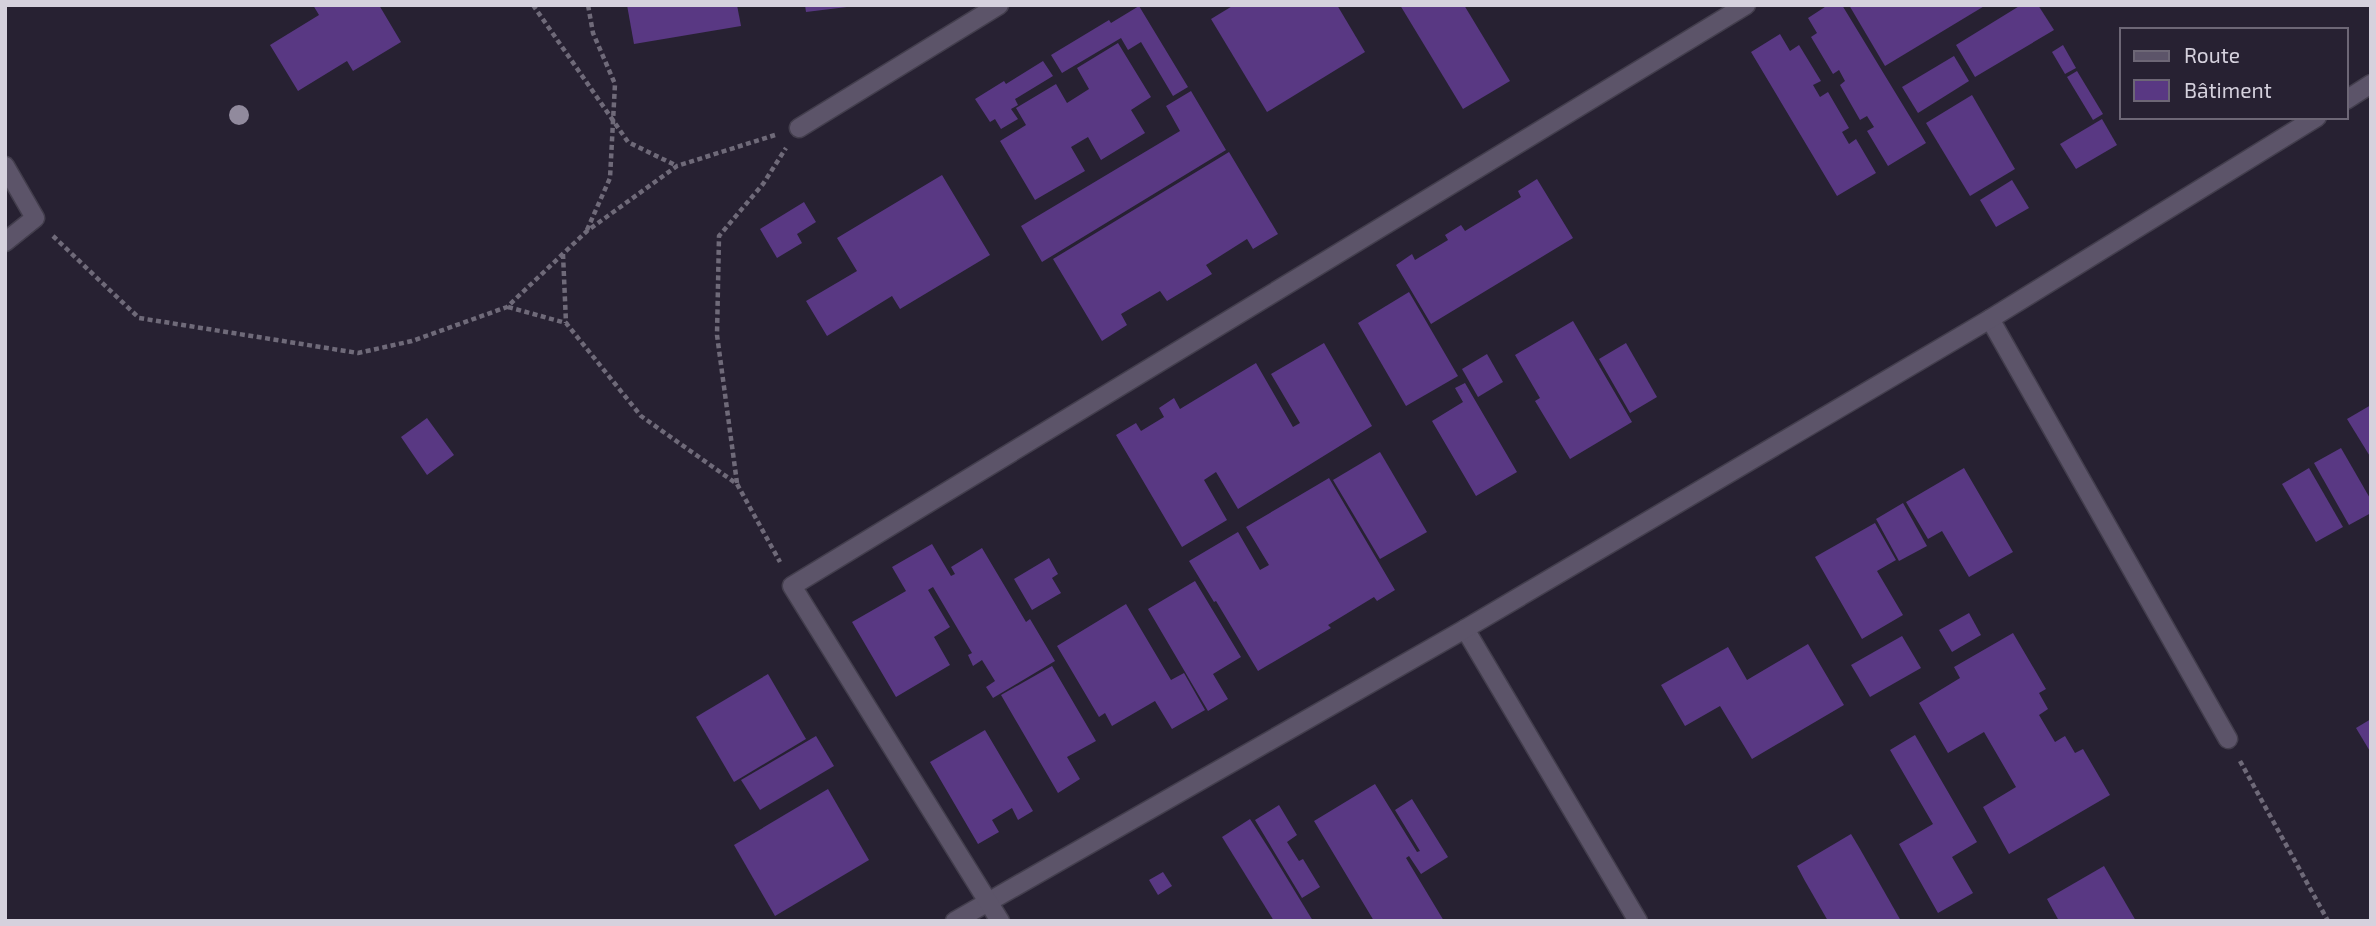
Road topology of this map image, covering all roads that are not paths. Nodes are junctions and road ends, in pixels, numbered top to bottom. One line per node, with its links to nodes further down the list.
1 (999, 5): 6 (street)
2 (1746, 5): 12 (street)
3 (2371, 85): 4 (street)
4 (2348, 99)
5 (2315, 119): 9 (street)
6 (799, 128)
7 (5, 166): 8 (street)
8 (5, 242)
9 (1990, 319): 10 (street); 11 (street)
10 (1465, 629): 12 (street); 15 (street)
11 (2228, 739)
12 (988, 901): 13 (street); 14 (street)
13 (955, 921)
14 (1000, 921)
15 (1639, 921)

